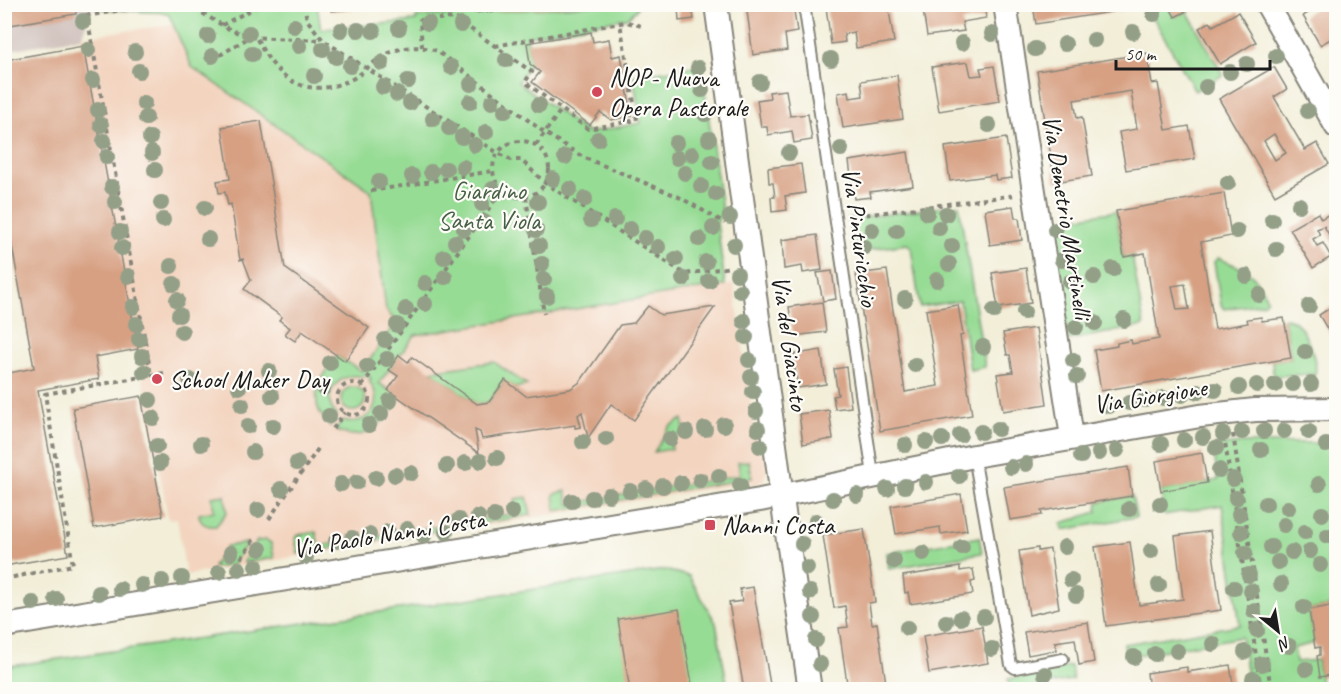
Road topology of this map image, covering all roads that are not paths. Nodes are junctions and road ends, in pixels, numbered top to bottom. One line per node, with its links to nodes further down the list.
1 (716, 4): 10 (street, Via del Giacinto)
2 (804, 4): 9 (lane, Via Pinturicchio)
3 (1005, 4): 7 (street, Via Demetrio Martinelli)
4 (1267, 4): 5 (street)
5 (1336, 126)
6 (1336, 409): 7 (street, Via Giorgione)
7 (1072, 437): 8 (street, Via Giorgione)
8 (974, 456): 9 (street, Via Giorgione); 12 (lane)
9 (873, 475): 10 (street, Via Giorgione)
10 (782, 495): 11 (street, Via Paolo Nanni Costa); 13 (street, Via del Giacinto)
11 (4, 626)
12 (1063, 659)
13 (810, 690)

